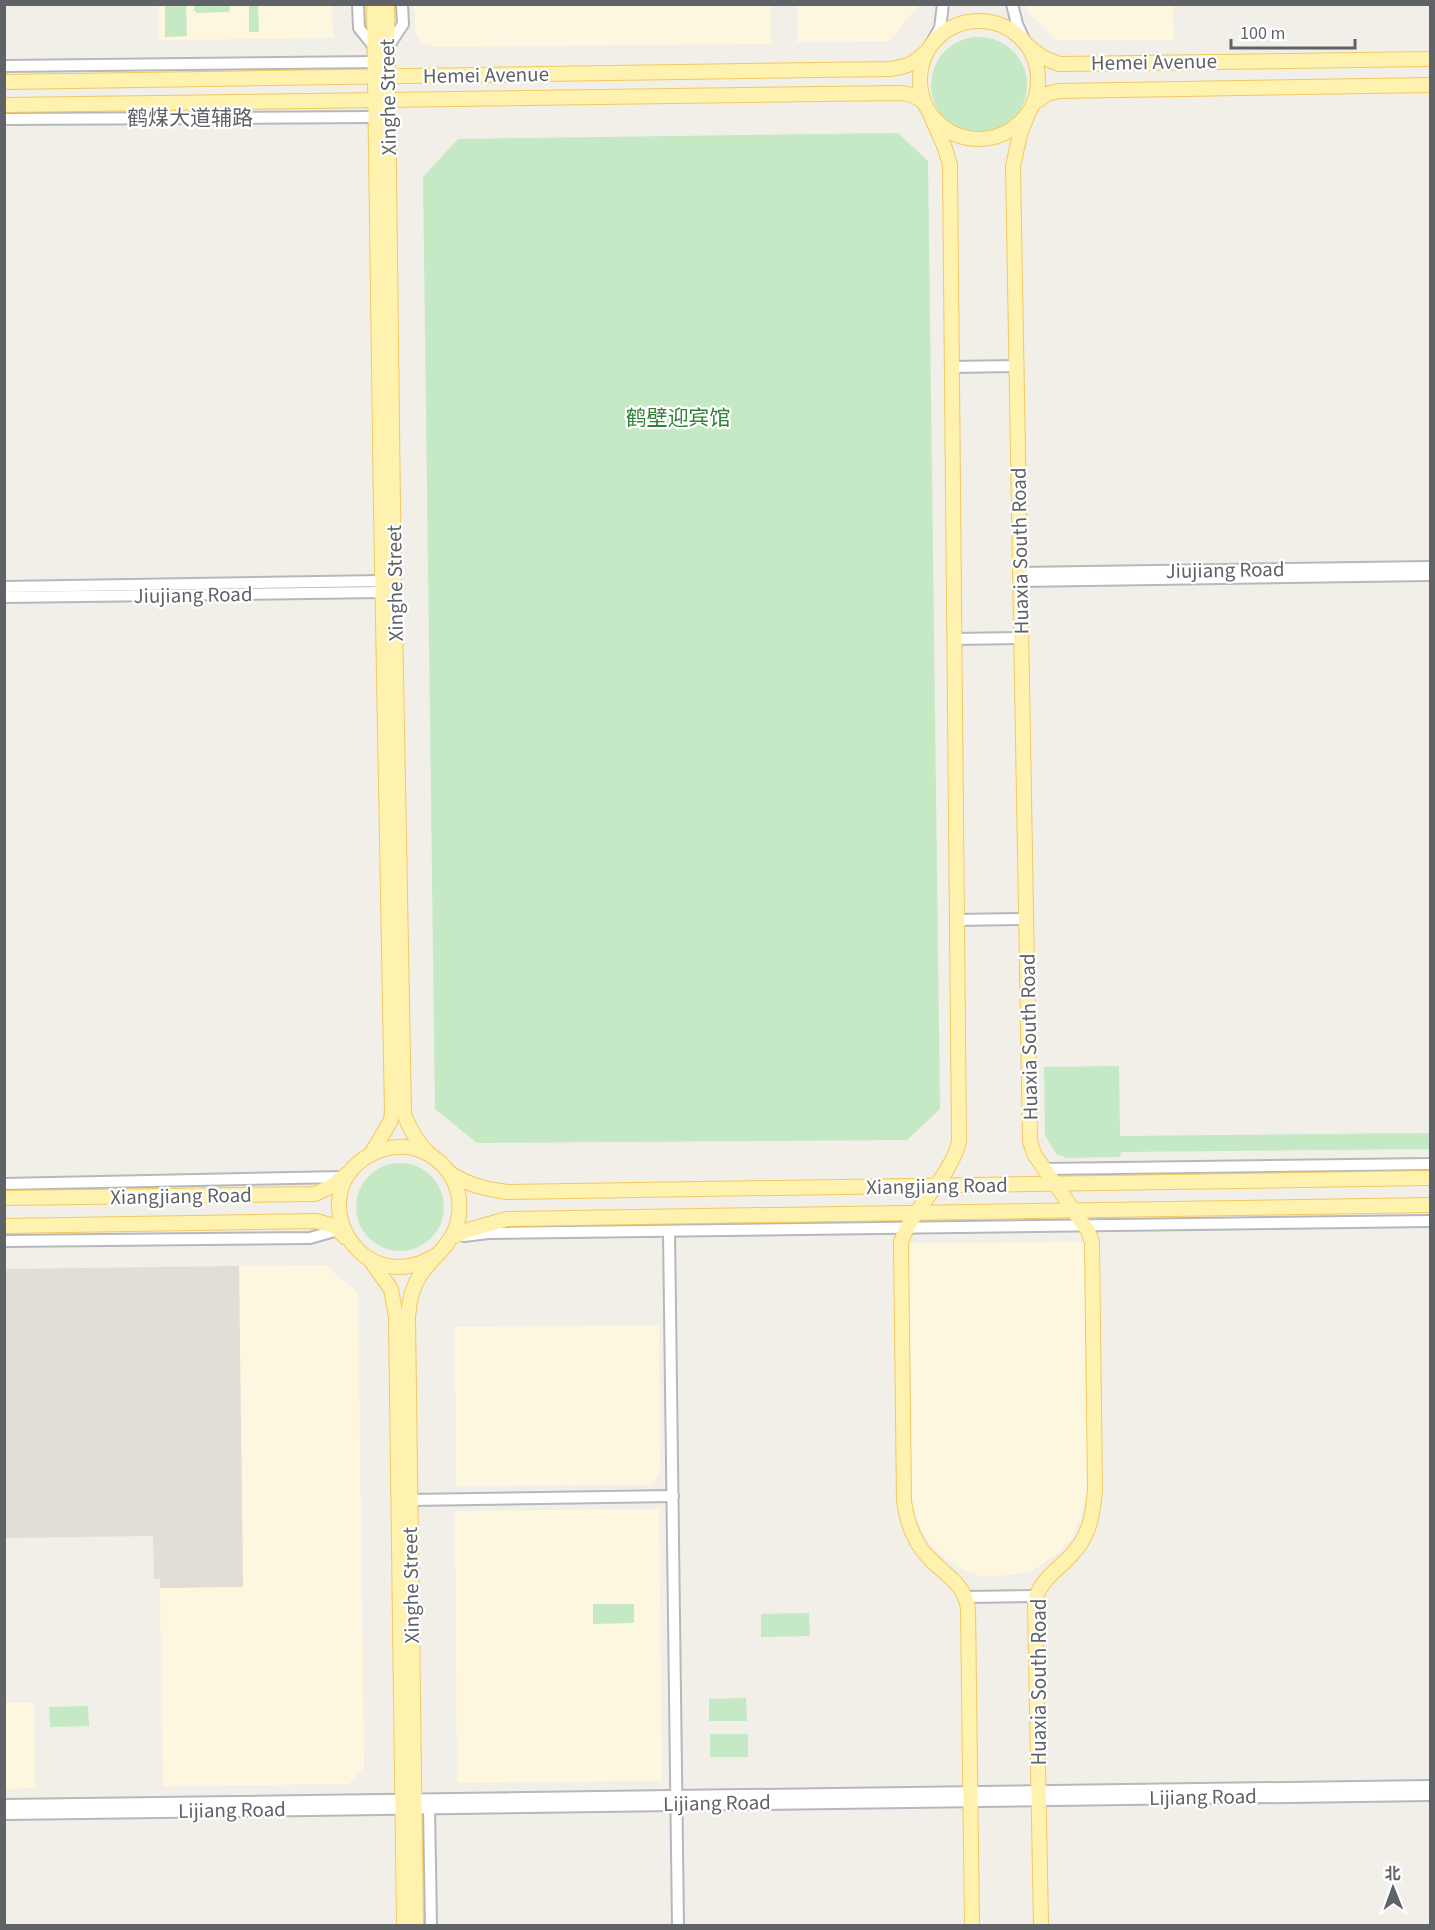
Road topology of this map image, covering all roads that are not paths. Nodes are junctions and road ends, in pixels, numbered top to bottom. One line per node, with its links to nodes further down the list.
1 (358, 4): 9 (street)
2 (374, 4): 9 (main road, Xinghe Street)
3 (387, 4): 9 (main road, Xinghe Street)
4 (402, 4): 9 (street)
5 (943, 4): 8 (street)
6 (1012, 4): 7 (street)
7 (1027, 45): 8 (main road, Hemei Avenue); 10 (main road, Hemei Avenue); 18 (main road, Hemei Avenue)
8 (928, 48): 12 (main road, Hemei Avenue); 16 (main road, Hemei Avenue)
9 (379, 52): 11 (street); 12 (main road, Xinghe Street)
10 (1431, 59)
11 (4, 66)
12 (382, 76): 13 (main road, Hemei Avenue); 15 (main road, Xinghe Street)
13 (4, 82)
14 (1431, 85): 18 (main road, Hemei Avenue)
15 (382, 100): 16 (main road, Hemei Avenue); 17 (main road, Hemei Avenue); 20 (main road, Xinghe Street); 35 (main road, Xinghe Street)
16 (923, 101): 19 (main road, Hemei Avenue)
17 (4, 105)
18 (1032, 107): 19 (main road, Hemei Avenue); 22 (main road, Huaxia South Road)
19 (931, 116): 23 (main road)
20 (376, 117): 21 (street, 鹤煤大道辅路); 28 (main road, Xinghe Street)
21 (4, 119)
22 (1016, 366): 23 (street); 26 (main road, Huaxia South Road)
23 (952, 367): 31 (main road)
24 (1431, 567): 26 (street, Jiujiang Road)
25 (1431, 575): 26 (street, Jiujiang Road)
26 (1020, 577): 30 (main road, Huaxia South Road)
27 (4, 587): 28 (street, Jiujiang Road)
28 (382, 587): 29 (street, Jiujiang Road); 34 (main road, Xinghe Street)
29 (4, 597)
30 (1021, 638): 31 (street); 32 (main road, Huaxia South Road)
31 (954, 639): 33 (main road)
32 (1026, 919): 33 (street); 37 (main road, Huaxia South Road)
33 (957, 920): 43 (main road)
34 (371, 1154): 35 (main road); 39 (main road)
35 (429, 1155): 38 (main road)
36 (1431, 1164): 37 (street)
37 (1044, 1169): 42 (main road, Huaxia South Road)
38 (448, 1172): 43 (main road, Xiangjiang Road); 54 (main road)
39 (347, 1174): 41 (street); 44 (main road, Xiangjiang Road); 55 (main road)
40 (1431, 1178): 42 (main road, Xiangjiang Road)
41 (4, 1184)
42 (1055, 1184): 43 (main road, Xiangjiang Road); 46 (main road, Huaxia South Road)
43 (936, 1186): 47 (main road)
44 (4, 1198)
45 (1431, 1205): 46 (main road, Xiangjiang Road)
46 (1074, 1210): 47 (main road, Xiangjiang Road); 50 (main road, Huaxia South Road)
47 (918, 1213): 51 (main road); 54 (main road, Xiangjiang Road)
48 (1431, 1221): 50 (street)
49 (4, 1226): 52 (main road, Xiangjiang Road)
50 (1085, 1227): 51 (street); 61 (main road, Huaxia South Road)
51 (907, 1229): 53 (street); 62 (main road)
52 (338, 1230): 55 (main road, Xiangjiang Road); 56 (street)
53 (669, 1231): 54 (street); 59 (street)
54 (452, 1237): 57 (main road)
55 (349, 1240): 58 (main road)
56 (4, 1241)
57 (438, 1254): 58 (main road); 60 (main road, Xinghe Street)
58 (369, 1259): 68 (main road, Xinghe Street)
59 (673, 1496): 60 (street); 67 (street)
60 (410, 1500): 68 (main road, Xinghe Street)
61 (1036, 1596): 62 (street); 64 (main road, Huaxia South Road)
62 (966, 1597): 66 (main road)
63 (1431, 1786): 64 (street, Lijiang Road)
64 (1039, 1795): 65 (street, Lijiang Road); 66 (street, Lijiang Road); 77 (main road, Huaxia South Road)
65 (1431, 1795)
66 (970, 1796): 67 (street, Lijiang Road); 76 (main road)
67 (676, 1799): 68 (street, Lijiang Road); 70 (street, Lijiang Road); 75 (street)
68 (408, 1803): 69 (street, Lijiang Road); 70 (street, Lijiang Road); 71 (street, Lijiang Road); 72 (main road, Xinghe Street); 73 (main road, Xinghe Street)
69 (4, 1805)
70 (429, 1808): 74 (street)
71 (4, 1814)
72 (404, 1926)
73 (416, 1926)
74 (431, 1926)
75 (678, 1926)
76 (972, 1926)
77 (1041, 1926)

